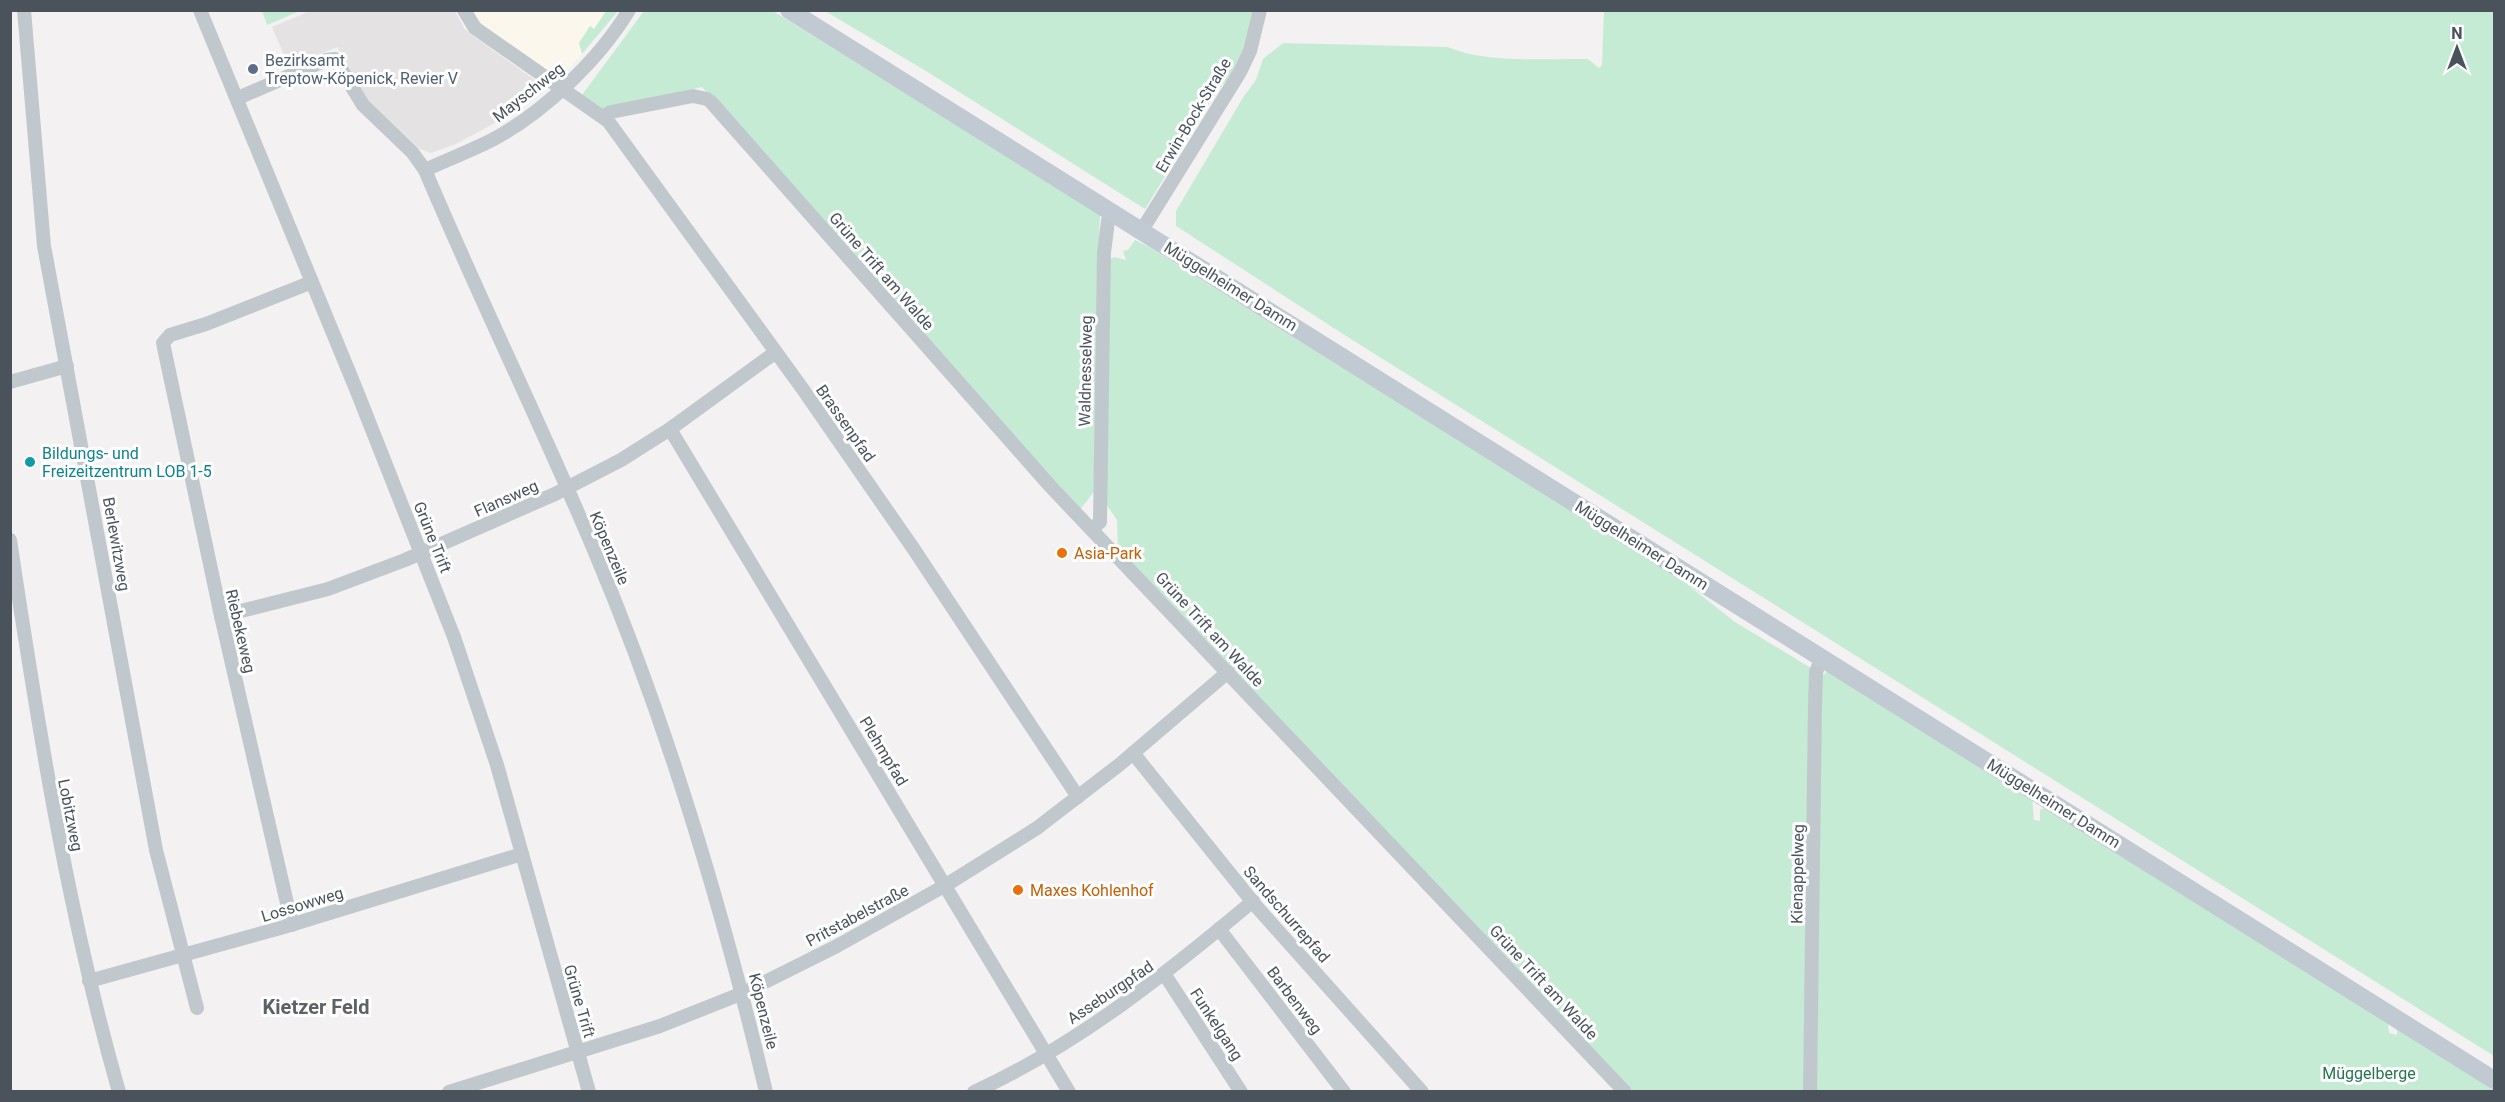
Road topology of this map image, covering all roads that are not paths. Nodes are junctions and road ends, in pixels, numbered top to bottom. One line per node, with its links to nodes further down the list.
1 (24, 10): 15 (street, Berlewitzweg)
2 (200, 10): 8 (street, Grüne Trift)
3 (464, 10): 7 (street)
4 (629, 10): 7 (street, Mayschweg)
5 (789, 10): 11 (main road, Müggelheimer Damm)
6 (1260, 10): 12 (street, Erwin-Bock-Straße)
7 (561, 88): 9 (street, Brassenpfad); 10 (street, Mayschweg)
8 (238, 98): 10 (street, Köpenzeile); 13 (street, Grüne Trift)
9 (604, 116): 14 (street, Brassenpfad); 19 (street, Grüne Trift am Walde)
10 (425, 170): 18 (street, Köpenzeile)
11 (1113, 212): 12 (main road, Müggelheimer Damm); 19 (street, Waldnesselweg)
12 (1142, 230): 23 (main road, Müggelheimer Damm)
13 (312, 282): 21 (street, Grüne Trift); 22 (street, Riebekeweg)
14 (777, 352): 17 (street, Flansweg); 26 (street, Brassenpfad)
15 (67, 366): 16 (street); 32 (street, Berlewitzweg)
16 (10, 382)
17 (670, 429): 18 (street, Flansweg); 28 (street, Plehmpfad)
18 (566, 488): 21 (street, Flansweg); 35 (street, Köpenzeile)
19 (1092, 529): 24 (street, Grüne Trift am Walde)
20 (10, 540): 34 (street, Lobitzweg)
21 (422, 552): 22 (street, Flansweg); 27 (street, Grüne Trift)
22 (221, 616): 30 (street, Riebekeweg)
23 (1822, 658): 39 (main road, Müggelheimer Damm); 50 (street, Kienappelweg)
24 (1228, 672): 25 (street, Pritstabelstraße); 49 (street, Grüne Trift am Walde)
25 (1133, 753): 26 (street, Pritstabelstraße); 29 (street, Sandschurrepfad)
26 (1078, 797): 28 (street, Pritstabelstraße)
27 (522, 854): 30 (street, Lossowweg); 37 (street, Grüne Trift)
28 (946, 885): 35 (street, Pritstabelstraße); 38 (street, Plehmpfad)
29 (1253, 901): 31 (street, Asseburgpfad); 48 (street, Sandschurrepfad)
30 (292, 925): 32 (street, Lossowweg)
31 (1219, 929): 33 (street, Asseburgpfad); 47 (street, Barbenweg)
32 (183, 956): 34 (street, Lossowweg); 36 (street, Berlewitzweg)
33 (1165, 975): 38 (street, Asseburgpfad); 46 (street, Funkelgang)
34 (89, 981): 40 (street, Lobitzweg)
35 (743, 993): 37 (street, Pritstabelstraße); 43 (street, Köpenzeile)
36 (197, 1008)
37 (578, 1053): 41 (street, Pritstabelstraße); 42 (street, Grüne Trift)
38 (1046, 1054): 44 (street, Asseburgpfad); 45 (street, Plehmpfad)
39 (2494, 1080)
40 (119, 1092)
41 (449, 1092)
42 (589, 1092)
43 (766, 1092)
44 (974, 1092)
45 (1069, 1092)
46 (1241, 1092)
47 (1344, 1092)
48 (1422, 1092)
49 (1624, 1092)
50 (1810, 1092)

